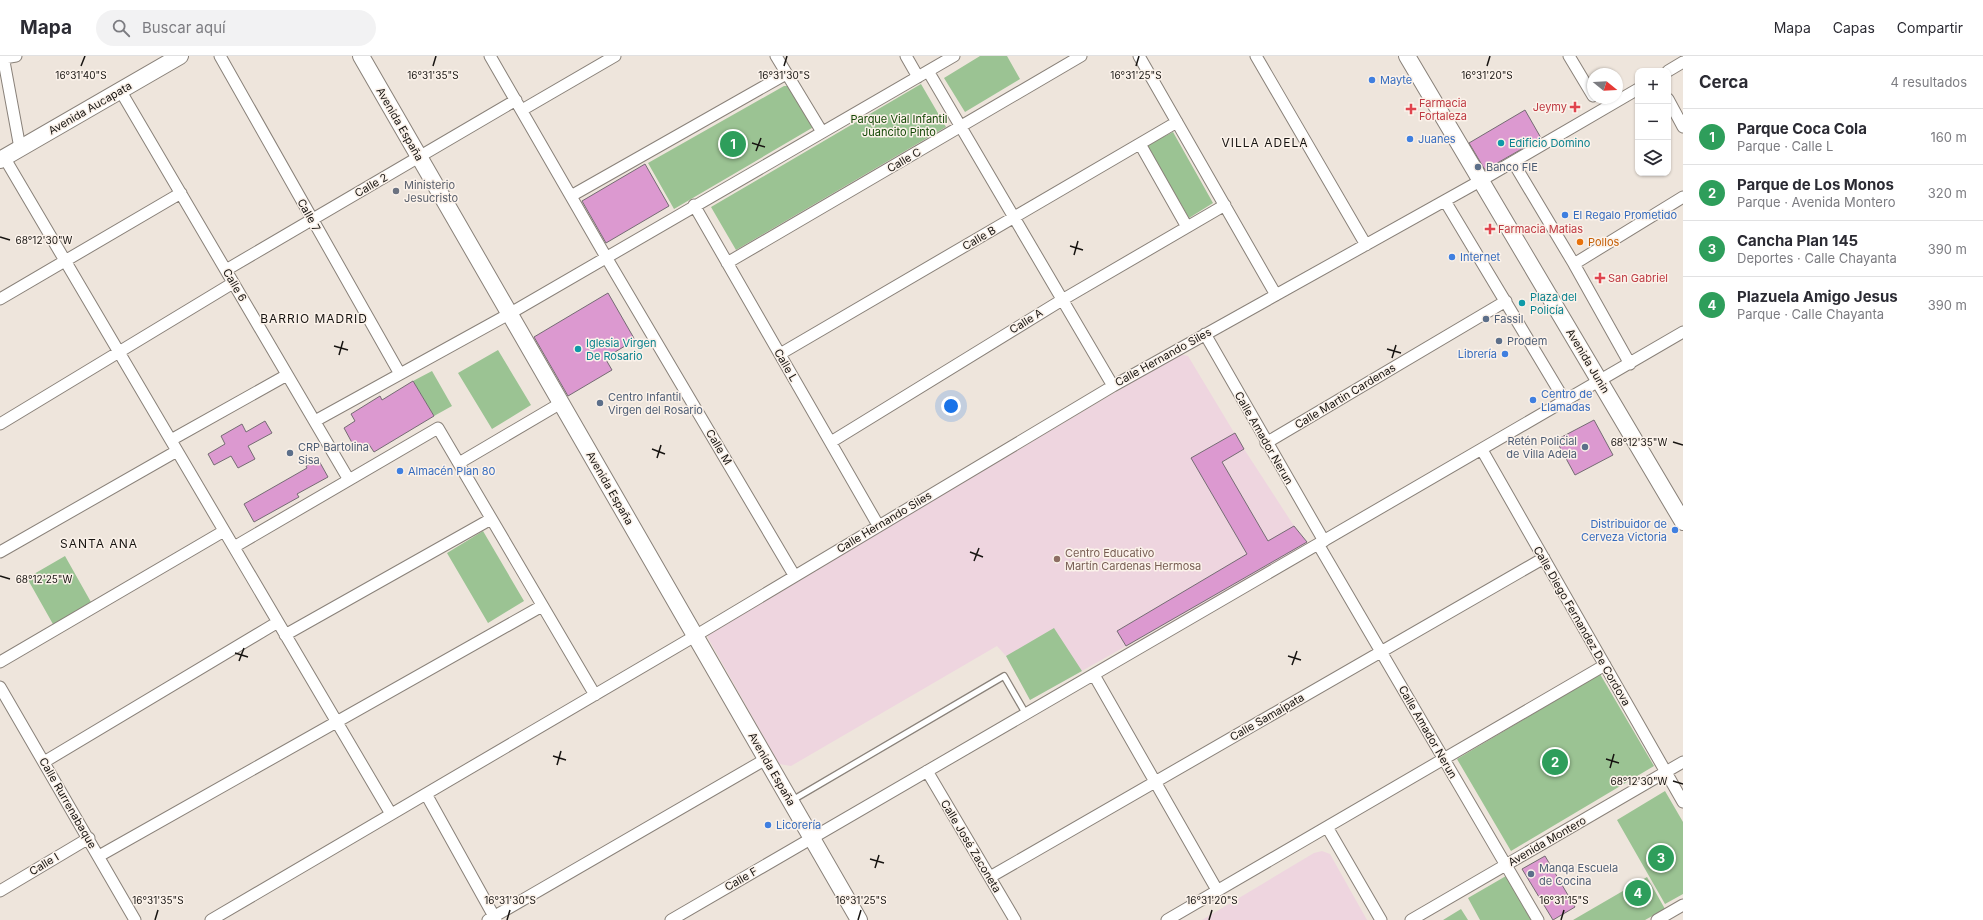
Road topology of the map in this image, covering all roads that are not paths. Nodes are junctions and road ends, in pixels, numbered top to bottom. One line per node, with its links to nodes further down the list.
1 (16, 56): 15 (street)
2 (180, 56): 21 (street, Avenida Aucapata)
3 (220, 56): 44 (street, Calle 7)
4 (361, 56): 33 (street, Avenida España)
5 (490, 56): 25 (street, Calle M)
6 (615, 56): 25 (street, Calle 2)
7 (776, 56): 18 (street)
8 (906, 56): 19 (street)
9 (954, 56): 19 (street)
10 (1082, 56): 28 (street, Calle C)
11 (1139, 56): 27 (street)
12 (1256, 56): 46 (street)
13 (1408, 56): 36 (street, Avenida Junin)
14 (1569, 56): 20 (street)
15 (3, 57): 32 (street)
16 (1683, 62): 17 (street)
17 (1671, 69)
18 (786, 74): 30 (street); 38 (street)
19 (923, 74): 28 (street); 30 (street)
20 (1587, 86)
21 (120, 90): 32 (street, Avenida Aucapata); 37 (street, Calle 6)
22 (1635, 91): 26 (street, Calle Hernando Siles)
23 (1598, 104): 26 (street)
24 (1671, 104): 29 (street)
25 (519, 105): 33 (street, Calle 2); 38 (street, Calle M)
26 (1601, 110): 35 (street, Calle Hernando Siles)
27 (1177, 122): 31 (street, Calle B); 41 (street)
28 (960, 127): 43 (street); 49 (street, Calle C)
29 (1683, 127)
30 (822, 132): 42 (street)
31 (1140, 144): 43 (street, Calle B); 45 (street)
32 (20, 148): 34 (street, Avenida Aucapata)
33 (419, 156): 44 (street, Calle 2); 57 (street, Avenida España)
34 (2, 159): 48 (street)
35 (1513, 162): 36 (street, Calle Hernando Siles); 50 (street)
36 (1480, 181): 40 (street, Calle Hernando Siles); 65 (street, Avenida Junin)
37 (181, 193): 48 (street); 51 (street, Calle 6)
38 (571, 196): 47 (street, Calle M)
39 (1683, 197): 50 (street)
40 (1445, 201): 46 (street, Calle Hernando Siles); 56 (street)
41 (1225, 205): 45 (street, Calle A); 53 (street)
42 (694, 206): 47 (street); 49 (street, Calle L)
43 (1014, 218): 55 (street); 61 (street, Calle B)
44 (312, 219): 51 (street, Calle 2); 63 (street, Calle 7)
45 (1187, 227): 55 (street, Calle A)
46 (1366, 245): 53 (street, Calle Hernando Siles)
47 (606, 257): 57 (street); 86 (street, Calle M)
48 (65, 261): 54 (street); 60 (street)
49 (727, 263): 61 (street, Calle L)
50 (1574, 264): 62 (street)
51 (226, 270): 52 (street, Calle 6)
52 (233, 283): 60 (street); 64 (street, Calle 6)
53 (1276, 295): 59 (street, Calle Hernando Siles)
54 (0, 299)
55 (1062, 300): 66 (street); 72 (street, Calle A)
56 (1506, 301): 67 (street); 73 (street, Calle Martin Cardenas)
57 (509, 314): 63 (street); 68 (street, Avenida España)
58 (1683, 332): 62 (street, Calle F)
59 (1204, 334): 66 (street, Calle Hernando Siles); 73 (street, Calle Amador Nerun)
60 (119, 351): 70 (street); 71 (street)
61 (780, 354): 72 (street, Calle L)
62 (1630, 364): 65 (street, Calle F)
63 (400, 374): 69 (street)
64 (287, 375): 69 (street, Calle 6); 71 (street)
65 (1600, 381): 67 (street, Calle F); 79 (street, Avenida Junin)
66 (1112, 386): 80 (street, Calle Hernando Siles)
67 (1565, 402): 74 (street, Calle F)
68 (561, 403): 76 (street); 90 (street, Avenida España)
69 (315, 421): 77 (street, Calle 6)
70 (0, 424)
71 (171, 440): 75 (street)
72 (831, 442): 80 (street, Calle L)
73 (1266, 443): 82 (street, Calle Amador Nerun)
74 (1482, 450): 82 (street, Calle F); 85 (street, Calle Diego Fernandez De Cordova)
75 (177, 451): 81 (street); 84 (street)
76 (459, 463): 77 (street); 78 (street)
77 (349, 480): 83 (street)
78 (491, 519): 87 (street); 89 (street)
79 (1683, 522)
80 (878, 525): 86 (street, Calle Hernando Siles)
81 (224, 531): 83 (street); 92 (street)
82 (1321, 543): 91 (street, Calle Amador Nerun); 94 (street, Calle F)
83 (234, 547): 88 (street)
84 (0, 552)
85 (1544, 558): 91 (street, Calle Samaipata); 93 (street, Calle Diego Fernandez De Cordova)
86 (794, 575): 90 (street, Calle Hernando Siles)
87 (542, 606): 96 (street); 98 (street)
88 (278, 622): 89 (street); 101 (street)
89 (285, 635): 98 (street)
90 (695, 636): 96 (street, Calle Hernando Siles); 100 (street, Avenida España)
91 (1381, 651): 99 (street, Calle Amador Nerun); 105 (street, Calle Samaipata)
92 (0, 662)
93 (1605, 665): 99 (street); 104 (street, Calle Diego Fernandez De Cordova)
94 (1094, 675): 97 (street, Calle F); 105 (street)
95 (0, 686): 101 (street, Calle Rurrenabaque)
96 (595, 695): 106 (street, Calle Hernando Siles)
97 (1026, 714): 103 (street, Calle F); 107 (lane)
98 (336, 721): 109 (street); 113 (street)
99 (1444, 759): 110 (street); 114 (street, Calle Amador Nerun)
100 (766, 760): 107 (street, Avenida España); 119 (street)
101 (44, 762): 111 (street, Calle Rurrenabaque)
102 (1683, 762): 104 (street, Avenida Montero)
103 (927, 771): 112 (street, Calle F); 115 (street, Calle José Zaconeta)
104 (1666, 772): 108 (street, Calle Diego Fernandez De Cordova); 114 (street, Avenida Montero)
105 (1155, 782): 115 (street, Calle Samaipata); 116 (street)
106 (426, 794): 109 (street, Calle Hernando Siles); 119 (street)
107 (790, 801): 112 (street, Avenida España)
108 (1683, 802)
109 (391, 814): 121 (street, Calle Hernando Siles)
110 (1327, 827): 116 (street); 126 (street)
111 (89, 838): 113 (street, Calle Rurrenabaque); 117 (street, Calle I)
112 (812, 838): 122 (street, Calle F); 123 (street, Avenida España)
113 (99, 856): 120 (street, Calle Rurrenabaque)
114 (1506, 865): 127 (street, Avenida Montero); 128 (street, Calle Amador Nerun)
115 (990, 877): 124 (street, Calle José Zaconeta)
116 (1217, 890): 125 (street)
117 (0, 891)
118 (1683, 904): 129 (street)
119 (493, 919)
120 (135, 920)
121 (211, 920)
122 (671, 920)
123 (860, 920)
124 (1015, 920)
125 (1167, 920)
126 (1381, 920)
127 (1412, 920)
128 (1538, 920)
129 (1657, 920)

